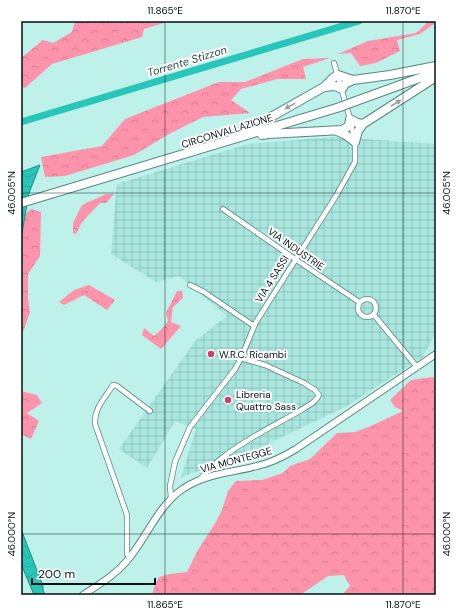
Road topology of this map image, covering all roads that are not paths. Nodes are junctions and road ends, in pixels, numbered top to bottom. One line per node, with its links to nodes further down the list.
1 (334, 63): 4 (street, VIA 4 SASSI)
2 (436, 66): 6 (highway)
3 (436, 72): 13 (highway, CIRCONVALLAZIONE, bridge)
4 (338, 75): 6 (highway); 7 (highway); 8 (street, VIA 4 SASSI)
5 (436, 77): 10 (highway, one-way to 5)
6 (353, 80): 8 (highway)
7 (324, 87): 8 (highway); 13 (highway, one-way to 13)
8 (342, 89): 9 (street, VIA 4 SASSI)
9 (350, 119): 10 (highway); 11 (highway); 12 (street, VIA 4 SASSI)
10 (363, 124): 12 (highway)
11 (337, 131): 12 (highway); 13 (highway)
12 (355, 142): 16 (street, VIA 4 SASSI)
13 (213, 146): 14 (highway, CIRCONVALLAZIONE)
14 (21, 203)
15 (223, 209): 16 (street, VIA INDUSTRIE)
16 (295, 259): 18 (street, VIA INDUSTRIE); 20 (street, VIA 4 SASSI)
17 (190, 285): 20 (street)
18 (359, 302): 19 (street); 19 (street, VIA INDUSTRIE)
19 (374, 315): 23 (street, VIA INDUSTRIE)
20 (254, 326): 22 (street, VIA 4 SASSI)
21 (436, 354): 23 (street, VIA MONTEGGE)
22 (242, 358): 25 (street); 26 (street, VIA 4 SASSI)
23 (417, 367): 25 (street, VIA MONTEGGE)
24 (150, 411): 27 (street)
25 (199, 480): 26 (street, VIA MONTEGGE)
26 (171, 498): 27 (street, VIA MONTEGGE)
27 (130, 558): 28 (street, VIA MONTEGGE)
28 (83, 595)

